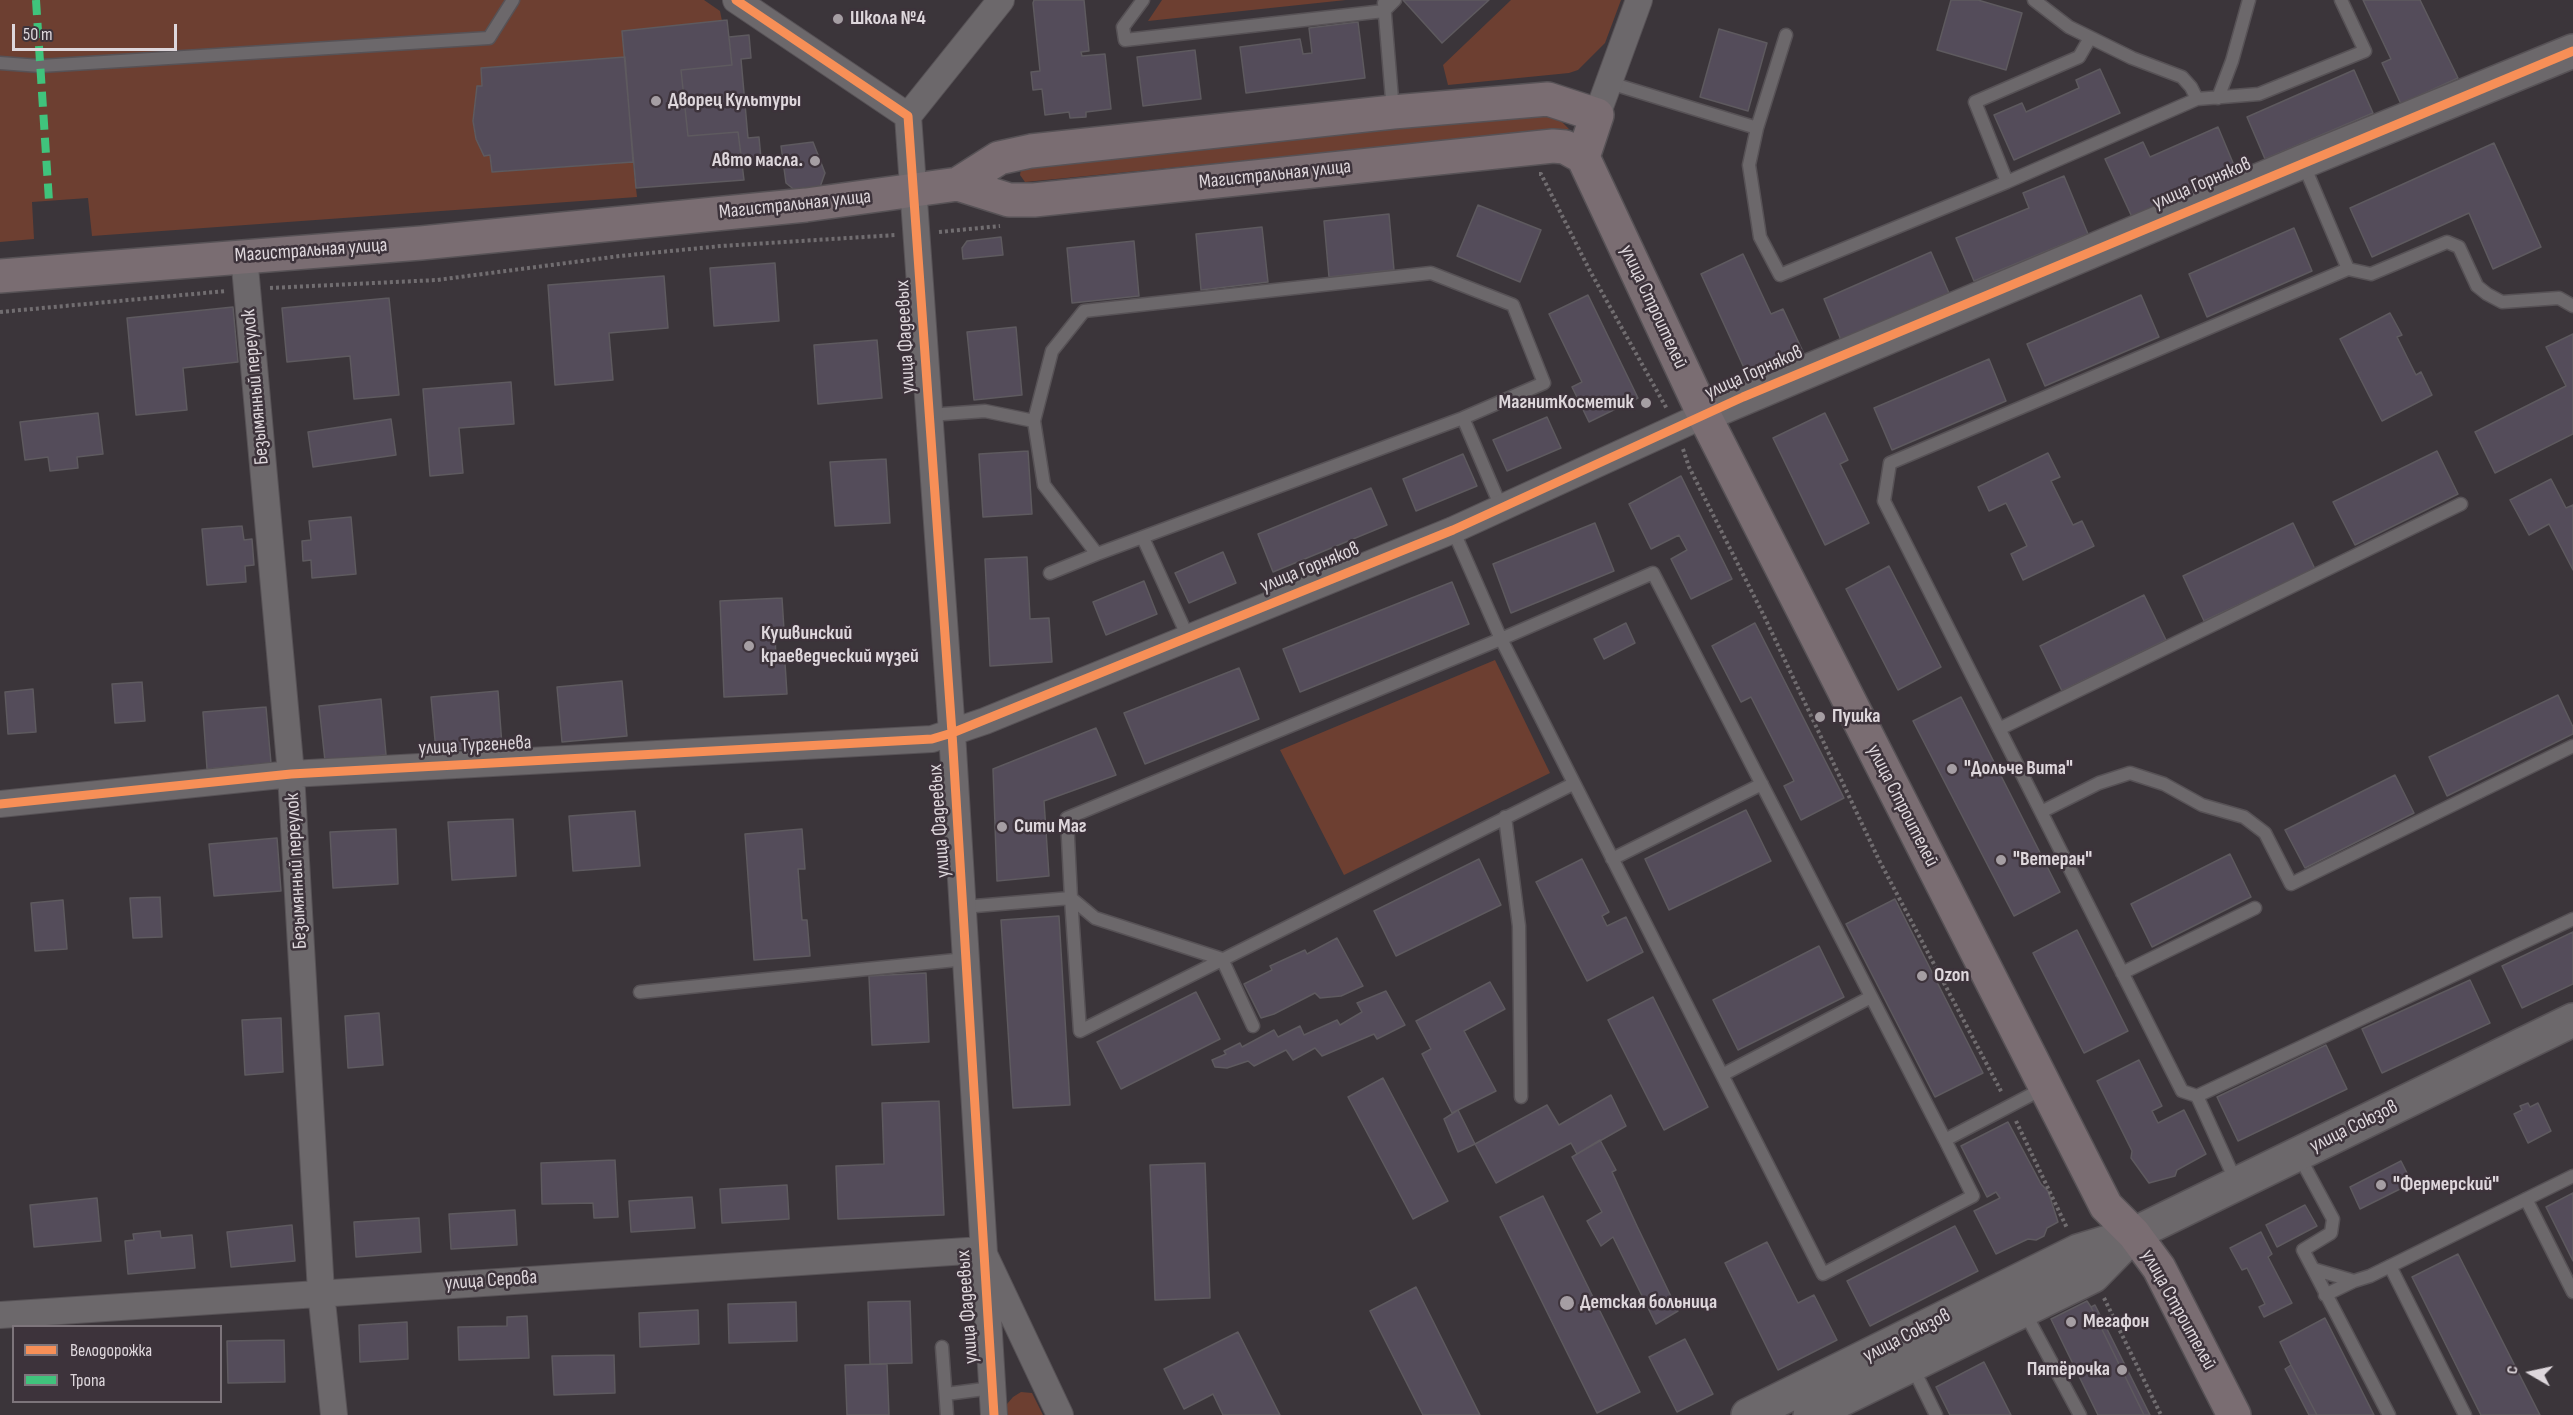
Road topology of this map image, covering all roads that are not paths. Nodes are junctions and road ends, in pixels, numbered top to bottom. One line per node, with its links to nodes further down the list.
1 (513, 0): 14 (lane)
2 (736, 0): 20 (street)
3 (1000, 0): 20 (street)
4 (1143, 0): 10 (lane)
5 (1395, 0): 10 (lane)
6 (1639, 0): 15 (street)
7 (2034, 0): 12 (lane)
8 (2249, 0): 16 (lane)
9 (2341, 0): 16 (lane)
10 (1384, 5): 18 (lane)
11 (1786, 35): 21 (lane)
12 (2090, 38): 17 (lane); 24 (lane)
13 (2573, 51): 23 (street, улица Горняков)
14 (0, 63)
15 (1610, 83): 19 (street); 21 (lane)
16 (2218, 98): 17 (lane)
17 (2198, 99): 24 (lane)
18 (1393, 112): 19 (main road); 25 (main road)
19 (1597, 115): 22 (main road)
20 (908, 116): 26 (street, улица Фадеевых)
21 (1757, 128): 24 (lane)
22 (1583, 157): 25 (main road, Магистральная улица); 32 (main road, улица Строителей)
23 (2302, 162): 28 (lane); 32 (street, улица Горняков)
24 (2007, 182)
25 (958, 184): 26 (main road, Магистральная улица)
26 (915, 190): 27 (main road, Магистральная улица); 31 (street, улица Фадеевых)
27 (244, 256): 29 (main road, Магистральная улица); 46 (street, Безымянный переулок)
28 (2348, 269): 30 (lane); 43 (lane)
29 (0, 276)
30 (2573, 306)
31 (929, 415): 34 (lane); 44 (street, улица Фадеевых)
32 (1704, 415): 36 (street, улица Горняков); 65 (main road, улица Строителей)
33 (1463, 418): 34 (lane); 36 (lane); 38 (lane)
34 (1034, 421): 39 (lane)
35 (2461, 504): 43 (lane)
36 (1501, 507): 37 (street, улица Горняков)
37 (1453, 530): 41 (street, улица Горняков); 42 (lane)
38 (1143, 538): 39 (lane); 41 (lane)
39 (1096, 554): 40 (lane)
40 (1050, 573)
41 (1188, 637): 44 (street, улица Горняков)
42 (1501, 639): 47 (lane); 48 (lane); 53 (lane)
43 (2000, 729): 50 (lane)
44 (952, 733): 46 (street, улица Тургенева); 54 (street, улица Фадеевых)
45 (2573, 746): 50 (lane)
46 (291, 774): 49 (street, улица Тургенева); 78 (street, Безымянный переулок)
47 (1573, 784): 51 (lane); 52 (lane)
48 (1762, 784): 52 (lane); 61 (lane)
49 (0, 804)
50 (2041, 812): 59 (lane)
51 (1505, 818): 58 (lane); 67 (lane)
52 (1612, 859): 64 (lane)
53 (1071, 898): 54 (lane); 58 (lane); 58 (lane)
54 (963, 907): 57 (street, улица Фадеевых)
55 (2255, 908): 59 (lane)
56 (2573, 918): 66 (lane)
57 (966, 959): 60 (lane); 74 (street, улица Фадеевых)
58 (1222, 959): 63 (lane)
59 (2122, 973): 66 (lane)
60 (640, 992)
61 (1871, 997): 64 (lane); 68 (lane)
62 (2573, 1020): 69 (street, улица Союзов)
63 (1253, 1026)
64 (1722, 1075): 68 (lane)
65 (2045, 1088): 68 (lane); 73 (main road, улица Строителей)
66 (2197, 1096): 71 (lane)
67 (1521, 1097)
68 (1945, 1140)
69 (2298, 1154): 71 (street, улица Союзов); 76 (lane)
70 (2573, 1176): 72 (lane)
71 (2237, 1184): 73 (street, улица Союзов)
72 (2526, 1199): 75 (lane); 79 (lane)
73 (2134, 1234): 81 (street, улица Союзов); 85 (street, улица Союзов); 96 (main road, улица Строителей)
74 (982, 1250): 78 (street, улица Серова); 86 (street, улица Фадеевых); 91 (street)
75 (2390, 1266): 77 (lane); 98 (lane)
76 (2313, 1269): 77 (lane); 80 (lane)
77 (2354, 1281): 80 (lane)
78 (321, 1292): 82 (street, улица Серова); 88 (street, Безымянный переулок)
79 (2573, 1292)
80 (2325, 1295): 97 (lane)
81 (2024, 1310): 84 (street, улица Союзов); 95 (lane)
82 (0, 1315)
83 (942, 1347): 87 (lane)
84 (1911, 1365): 85 (street, улица Союзов); 94 (lane)
85 (1866, 1372): 92 (street, улица Союзов); 93 (street, улица Союзов)
86 (992, 1388): 87 (lane); 90 (street, улица Фадеевых)
87 (946, 1394): 89 (lane)
88 (333, 1415)
89 (947, 1415)
90 (994, 1415)
91 (1060, 1415)
92 (1748, 1415)
93 (1810, 1415)
94 (1936, 1415)
95 (2079, 1415)
96 (2234, 1415)
97 (2389, 1415)
98 (2465, 1415)

